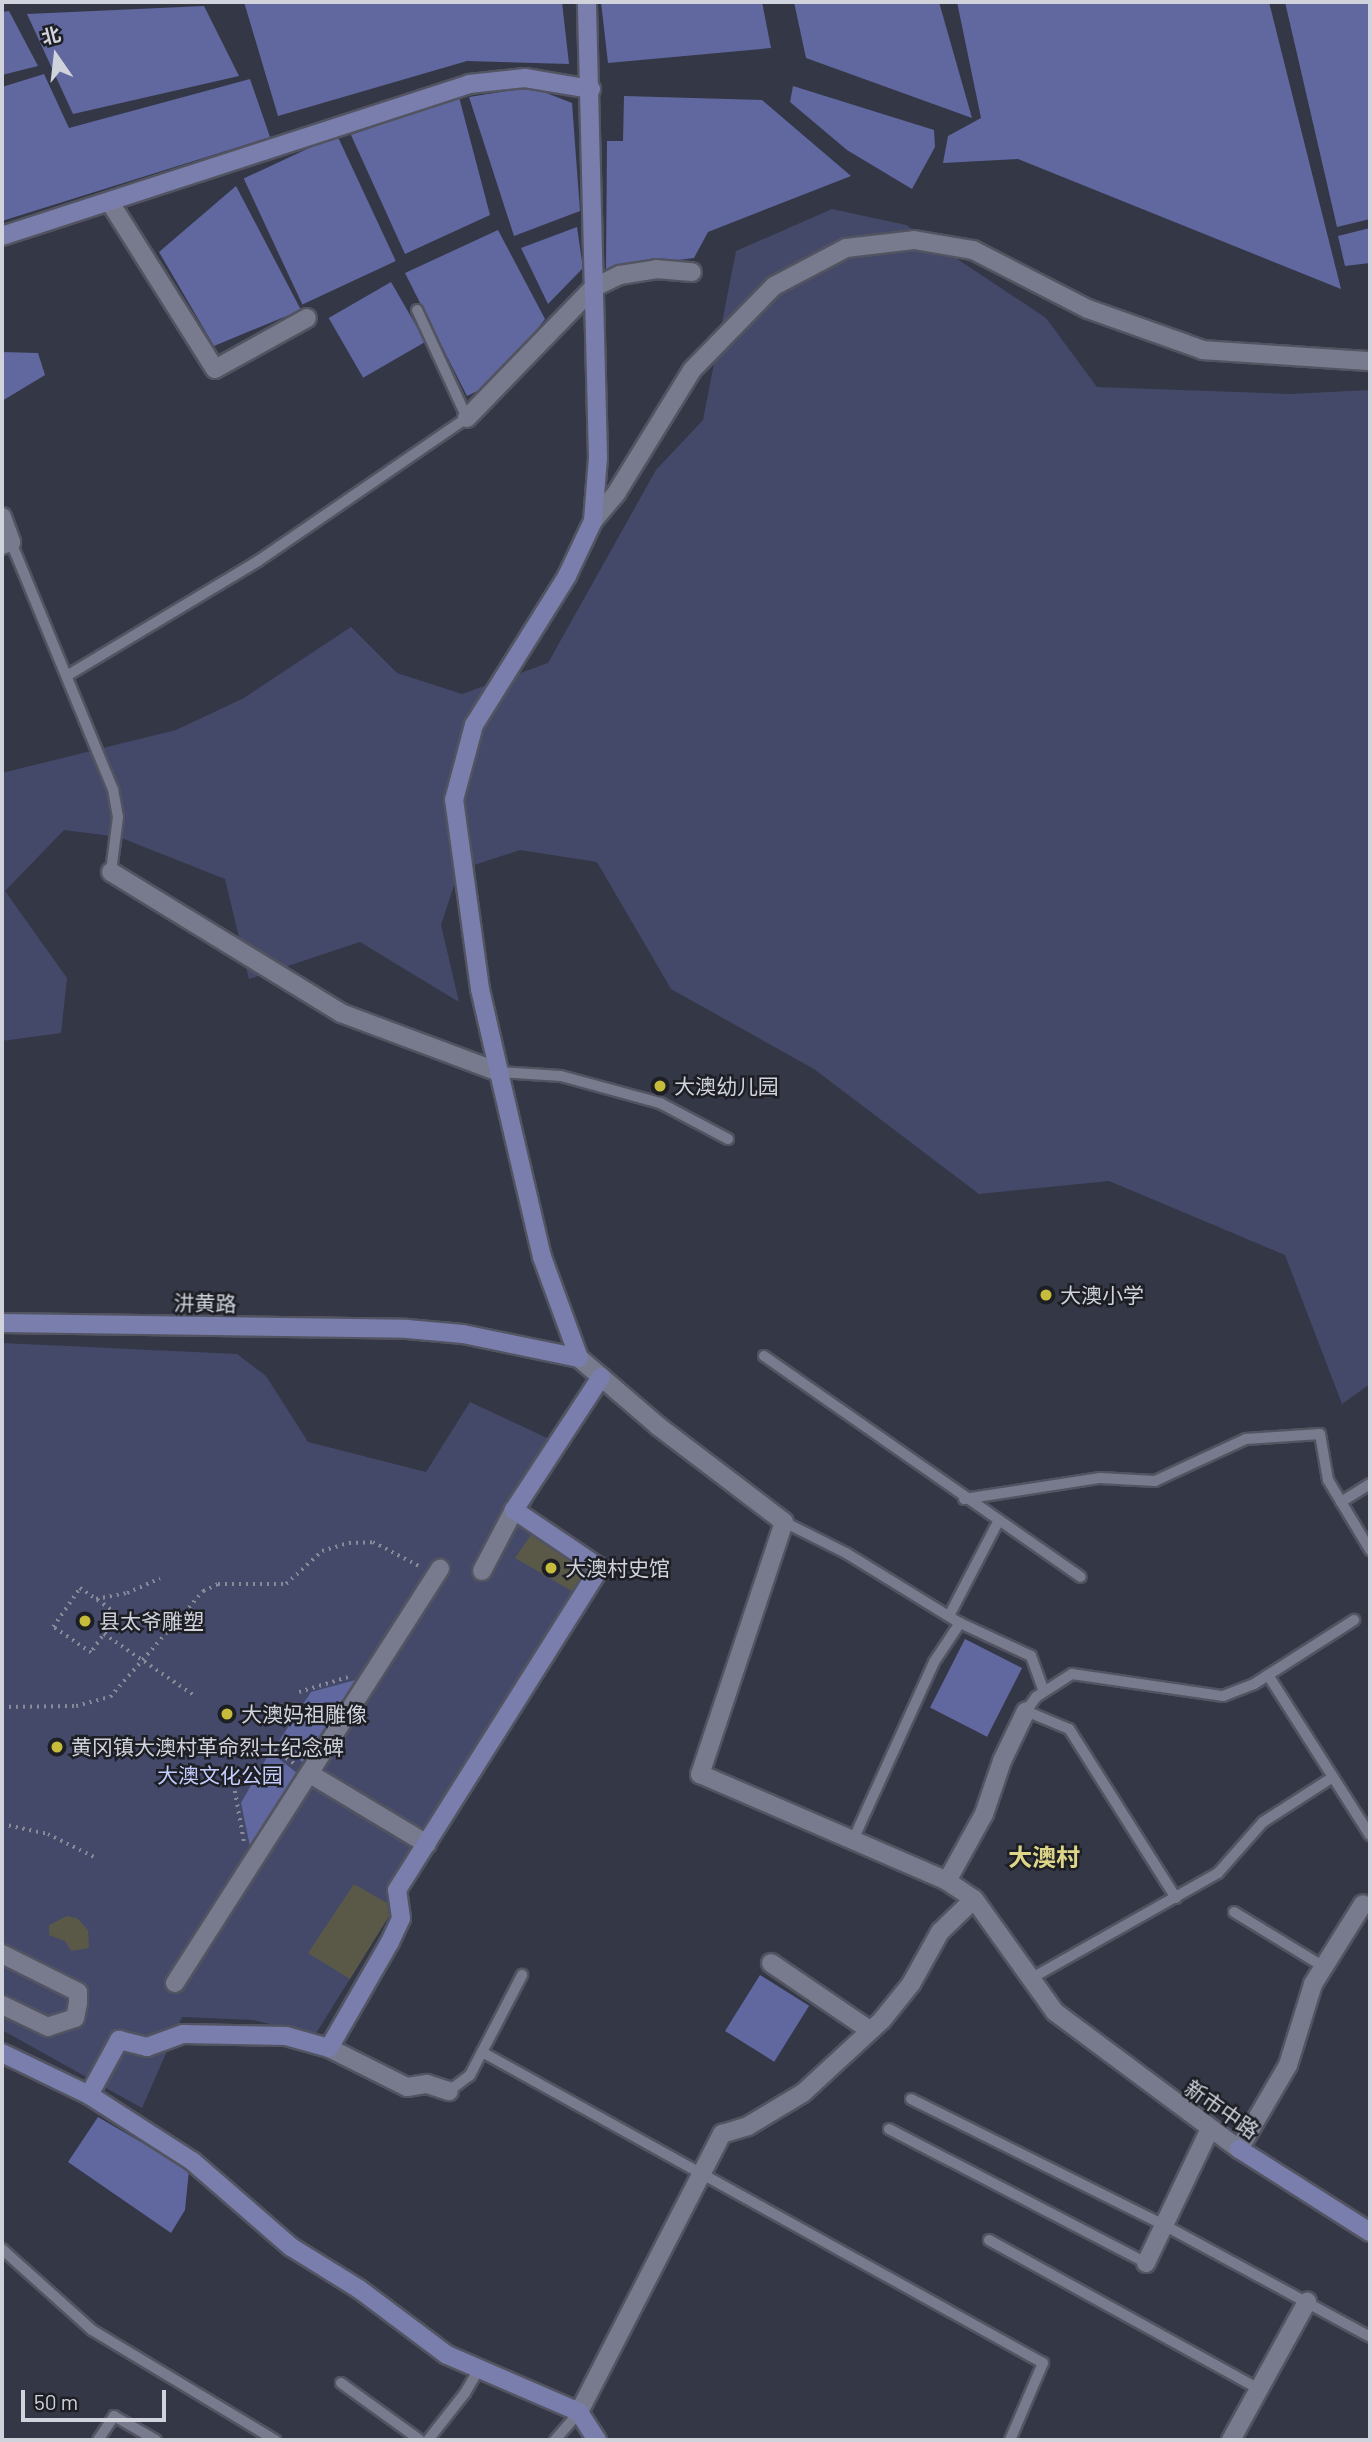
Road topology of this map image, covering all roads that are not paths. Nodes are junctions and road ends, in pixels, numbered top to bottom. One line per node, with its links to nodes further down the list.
1 (587, 2): 2 (street)
2 (591, 89): 3 (street); 6 (street)
3 (111, 204): 4 (street); 8 (street)
4 (2, 236)
5 (692, 272): 6 (street)
6 (593, 288): 10 (street); 12 (street)
7 (417, 310): 10 (lane)
8 (307, 318)
9 (1370, 361): 12 (street)
10 (467, 418): 14 (lane)
11 (2, 517): 13 (street)
12 (593, 521): 16 (street)
13 (6, 543): 14 (lane)
14 (70, 674): 15 (lane)
15 (111, 872): 16 (street)
16 (499, 1072): 17 (lane); 20 (street)
17 (728, 1139)
18 (2, 1323): 20 (street, 汫黄路)
19 (764, 1356): 23 (lane)
20 (579, 1358): 21 (street)
21 (601, 1377): 25 (street); 26 (street)
22 (1370, 1484): 24 (lane)
23 (964, 1499): 24 (lane); 27 (lane)
24 (1341, 1502): 28 (lane)
25 (514, 1510): 29 (street); 42 (street)
26 (784, 1522): 32 (lane); 41 (street)
27 (998, 1522): 31 (lane); 32 (lane)
28 (1370, 1550)
29 (482, 1571)
30 (438, 1572): 38 (street)
31 (1081, 1577)
32 (949, 1616): 34 (lane)
33 (1354, 1620): 35 (lane)
34 (960, 1623): 36 (lane); 41 (lane)
35 (1268, 1675): 36 (lane); 39 (lane)
36 (1044, 1691): 37 (lane)
37 (1026, 1711): 43 (street); 44 (lane)
38 (312, 1776): 42 (street); 53 (street)
39 (1334, 1777): 40 (lane); 44 (lane)
40 (1370, 1835)
41 (853, 1840): 43 (street)
42 (427, 1844): 56 (street)
43 (947, 1881): 45 (street)
44 (1176, 1898): 52 (lane)
45 (974, 1899): 52 (street, 新市中路); 55 (street)
46 (1367, 1901): 50 (street)
47 (1234, 1912): 50 (lane)
48 (2, 1954): 54 (street)
49 (771, 1963): 55 (street)
50 (1324, 1967): 64 (street)
51 (522, 1975): 57 (lane)
52 (1030, 1979): 63 (street, 新市中路)
53 (175, 1983)
54 (2, 2005)
55 (868, 2029): 65 (street)
56 (329, 2048): 59 (street); 60 (street)
57 (482, 2052): 59 (lane); 65 (lane)
58 (2, 2053): 60 (street)
59 (449, 2091)
60 (89, 2095): 73 (street)
61 (911, 2099): 66 (lane)
62 (889, 2129): 70 (lane)
63 (1209, 2131): 64 (street, 新市中路); 66 (street)
64 (1239, 2149): 67 (street, 新市中路)
65 (703, 2173): 76 (street); 84 (lane)
66 (1164, 2225): 70 (street); 71 (lane)
67 (1370, 2232)
68 (989, 2240): 75 (lane)
69 (2, 2249): 79 (lane)
70 (1146, 2263)
71 (1307, 2301): 72 (lane); 75 (street)
72 (1370, 2337)
73 (471, 2366): 76 (street); 81 (lane)
74 (341, 2384): 80 (lane)
75 (1259, 2389): 85 (street)
76 (579, 2412): 82 (lane); 83 (street)
77 (98, 2440): 78 (lane)
78 (156, 2440)
79 (275, 2440)
80 (420, 2440)
81 (428, 2440)
82 (555, 2440)
83 (597, 2440)
84 (1010, 2440)
85 (1231, 2440)

